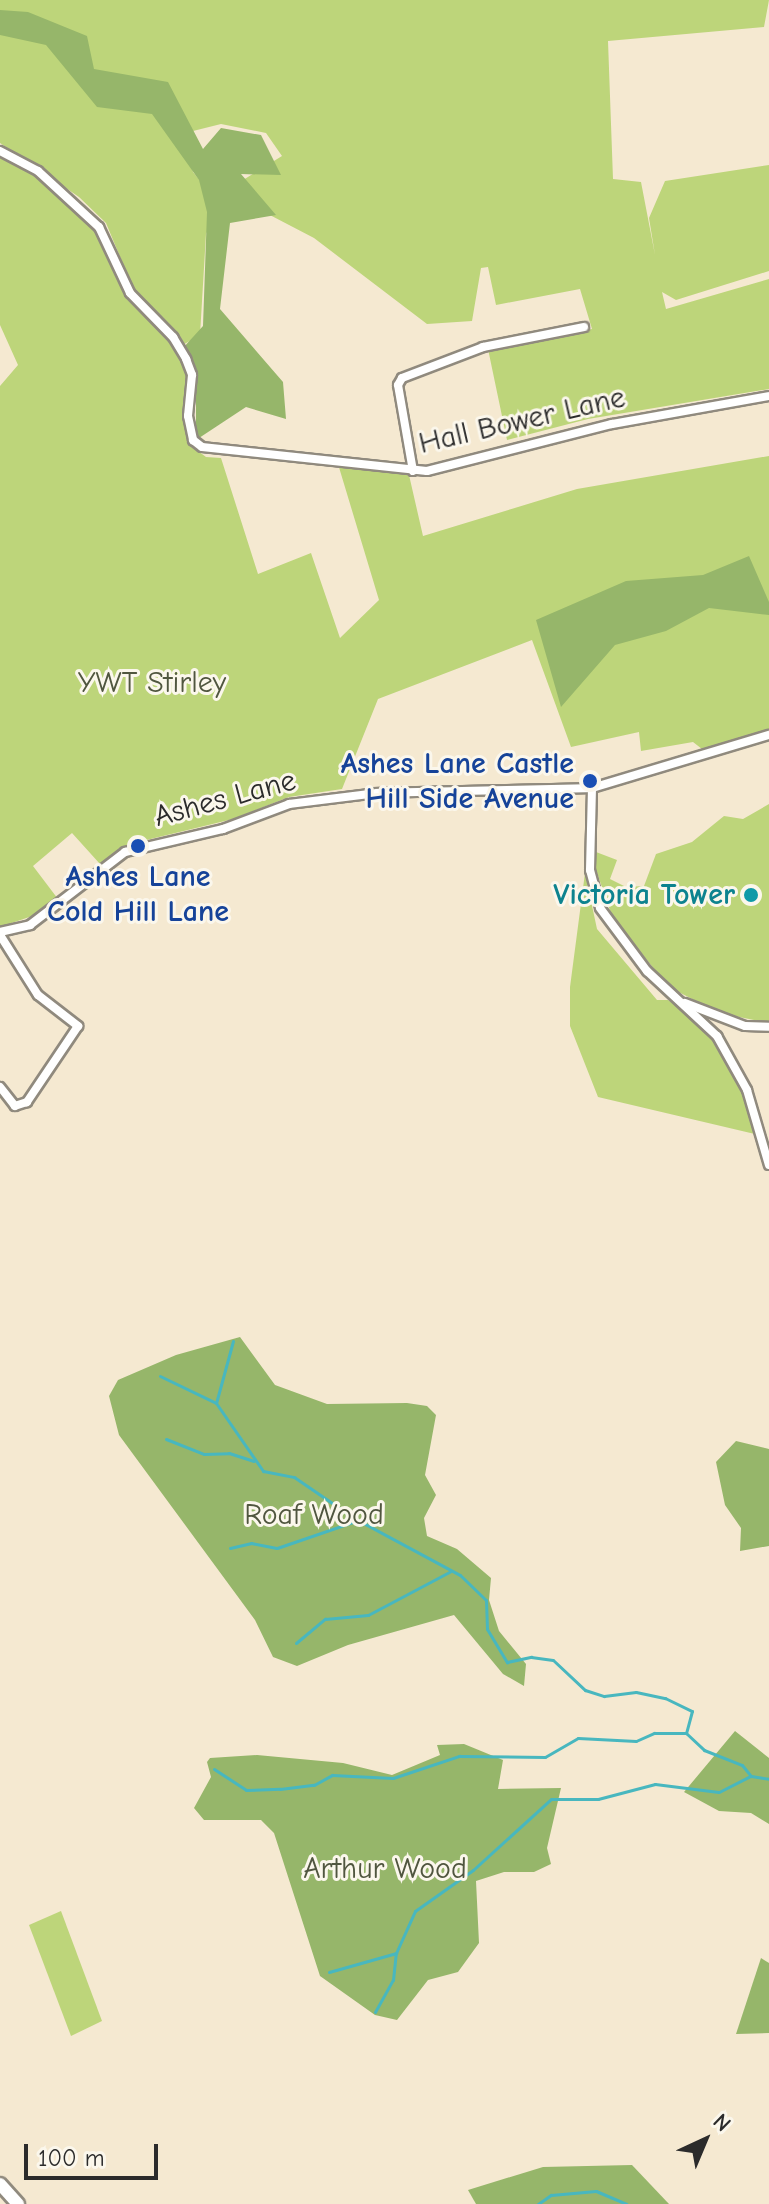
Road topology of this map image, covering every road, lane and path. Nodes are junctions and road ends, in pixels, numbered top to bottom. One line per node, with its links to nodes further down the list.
1 (0, 151): 4 (street, Hall Bower Lane)
2 (584, 327): 4 (street)
3 (769, 396): 4 (street, Hall Bower Lane)
4 (413, 471)
5 (769, 735): 6 (street, Ashes Lane)
6 (592, 788): 7 (street, Ashes Lane); 8 (street)
7 (0, 933): 10 (street)
8 (681, 1003): 9 (street); 11 (street)
9 (769, 1027)
10 (0, 1087)
11 (769, 1165)
12 (0, 2184): 13 (street)
13 (18, 2204)

